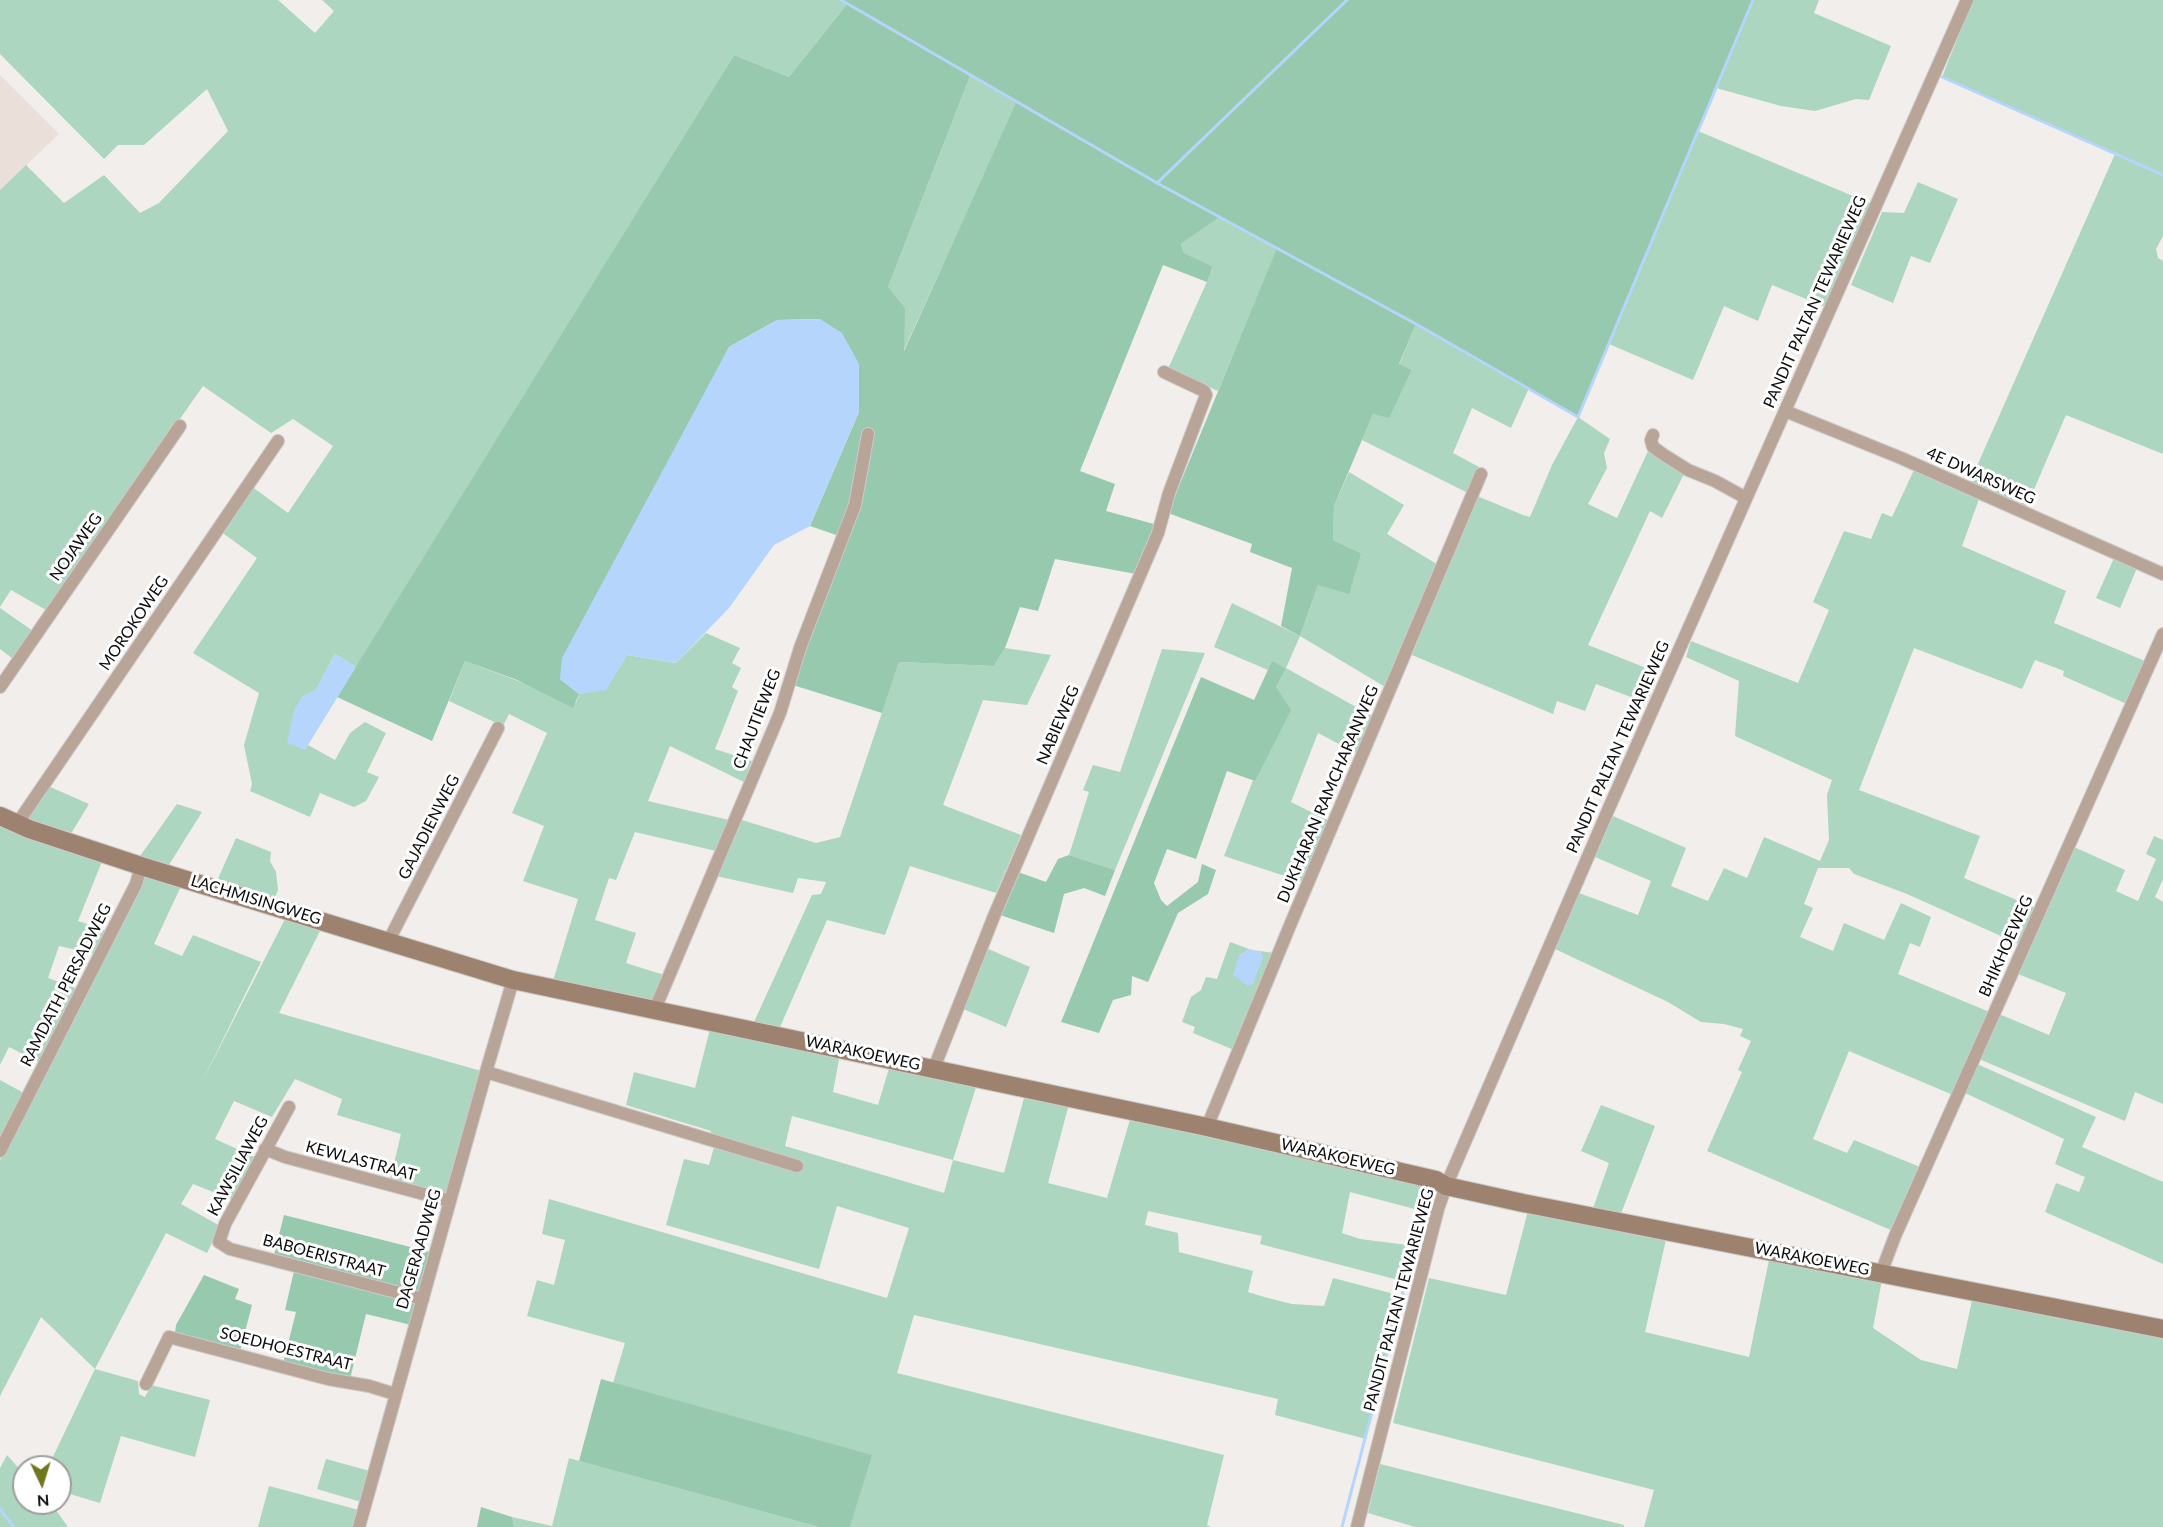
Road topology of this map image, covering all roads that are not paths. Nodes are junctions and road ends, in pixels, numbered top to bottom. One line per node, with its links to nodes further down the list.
1 (1967, 0): 3 (street, PANDIT PALTAN TEWARIEWEG)
2 (1164, 372): 19 (street, NABIEWEG)
3 (1785, 411): 9 (street, PANDIT PALTAN TEWARIEWEG); 10 (street, 4E DWARSWEG)
4 (180, 426): 12 (street, NOJAWEG)
5 (868, 434): 18 (street, CHAUTIEWEG)
6 (1653, 435): 9 (street)
7 (278, 441): 14 (street, MOROKOWEG)
8 (1481, 474): 22 (street, DUKHARAN RAMCHARANWEG)
9 (1746, 498): 26 (street, PANDIT PALTAN TEWARIEWEG)
10 (2163, 574)
11 (2163, 634): 29 (street, BHIKHOEWEG)
12 (0, 687)
13 (498, 728): 16 (street, GAJADIENWEG)
14 (8, 820): 15 (street, LACHMISINGWEG)
15 (141, 866): 16 (street, LACHMISINGWEG); 24 (street, RAMDATH PERSADWEG)
16 (389, 940): 17 (street, LACHMISINGWEG)
17 (513, 980): 18 (street, WARAKOEWEG); 20 (street, DAGERAADWEG)
18 (655, 1009): 19 (street, WARAKOEWEG)
19 (934, 1068): 22 (street, WARAKOEWEG)
20 (486, 1072): 25 (street); 27 (street, DAGERAADWEG)
21 (289, 1107): 23 (street, KAWSILIAWEG)
22 (1208, 1127): 26 (street, WARAKOEWEG)
23 (265, 1149): 27 (street, KEWLASTRAAT); 28 (street, KAWSILIAWEG)
24 (0, 1151)
25 (797, 1166)
26 (1446, 1186): 29 (street, WARAKOEWEG); 35 (street, PANDIT PALTAN TEWARIEWEG)
27 (450, 1201): 30 (street, DAGERAADWEG)
28 (219, 1242): 30 (street, BABOERISTRAAT)
29 (1881, 1273): 31 (street, WARAKOEWEG)
30 (423, 1299): 33 (street, DAGERAADWEG)
31 (2163, 1329)
32 (146, 1384): 33 (street, SOEDHOESTRAAT)
33 (395, 1394): 34 (street, DAGERAADWEG)
34 (359, 1527)
35 (1357, 1527)

